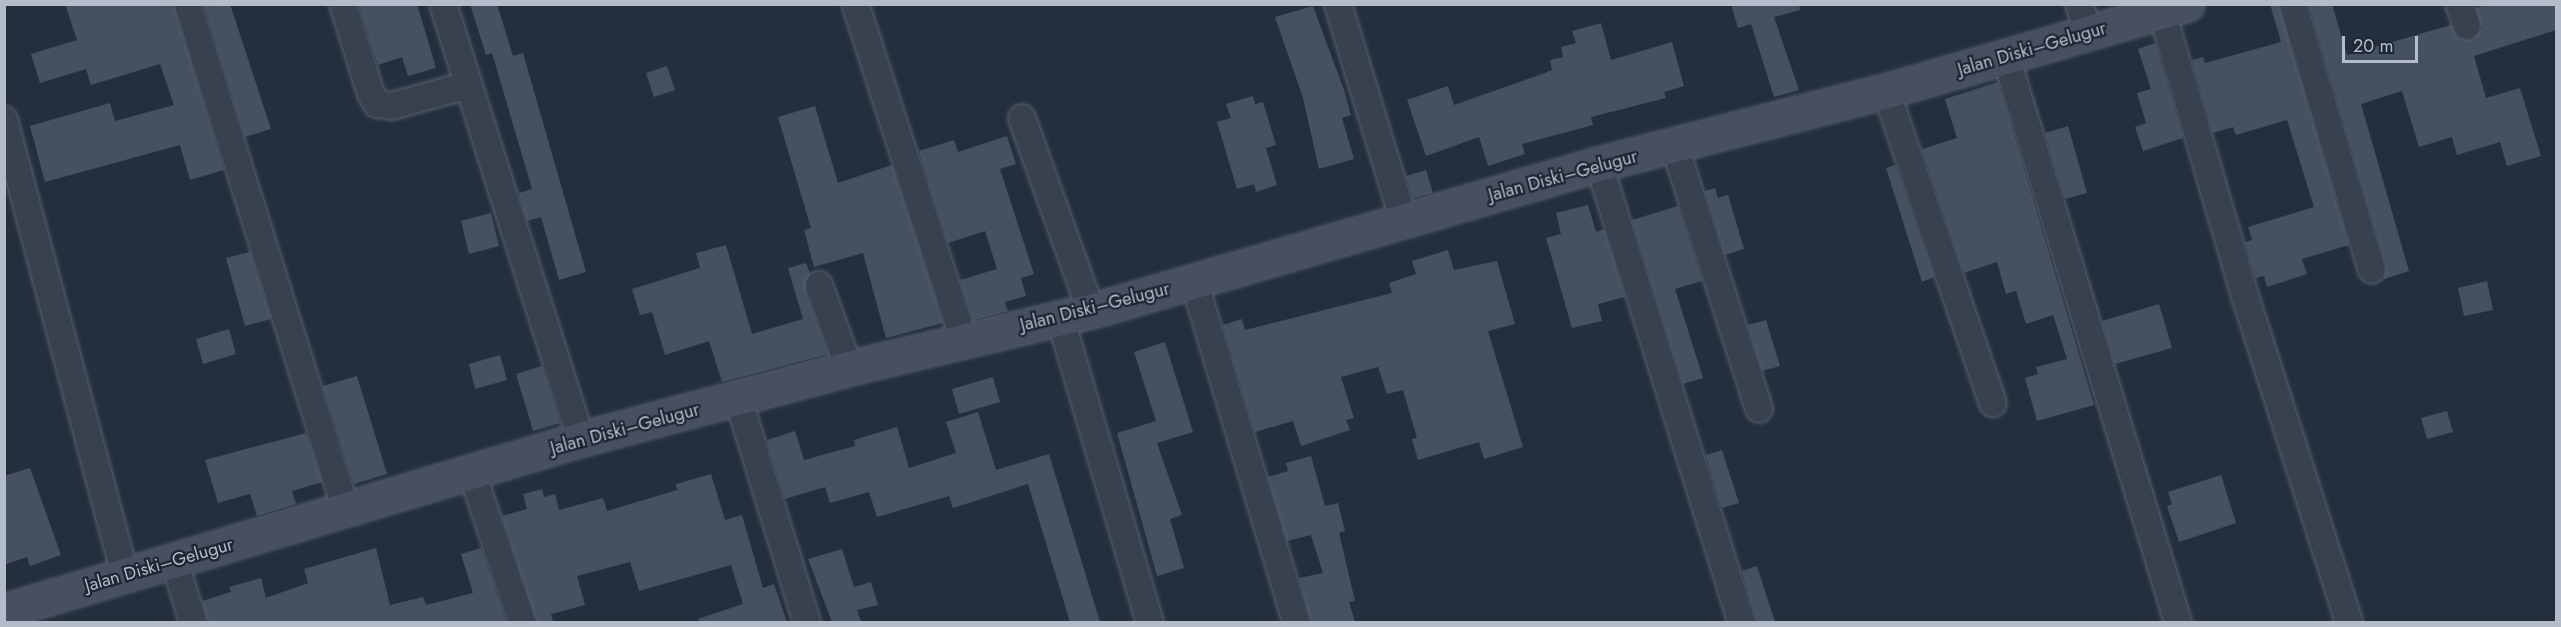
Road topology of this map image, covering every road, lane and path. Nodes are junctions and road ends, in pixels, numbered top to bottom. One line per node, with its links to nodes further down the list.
1 (188, 4): 28 (street)
2 (343, 4): 10 (street)
3 (443, 4): 10 (street)
4 (1338, 4): 16 (street)
5 (2293, 4): 17 (street)
6 (856, 6): 21 (street)
7 (2174, 8): 8 (main road, Jalan Diski–Gelugur); 39 (street)
8 (2084, 19): 9 (main road, Jalan Diski–Gelugur)
9 (2006, 57): 11 (main road, Jalan Diski–Gelugur); 38 (street)
10 (468, 85): 26 (street)
11 (1887, 92): 14 (main road, Jalan Diski–Gelugur); 24 (street)
12 (1022, 118): 20 (street)
13 (4, 120): 30 (street)
14 (1675, 147): 15 (main road, Jalan Diski–Gelugur); 25 (street)
15 (1599, 164): 16 (main road, Jalan Diski–Gelugur); 37 (street)
16 (1404, 221): 18 (main road, Jalan Diski–Gelugur)
17 (2372, 270)
18 (1194, 281): 20 (main road, Jalan Diski–Gelugur); 36 (street)
19 (819, 285): 22 (street)
20 (1075, 314): 21 (main road, Jalan Diski–Gelugur); 35 (street)
21 (964, 340): 22 (main road, Jalan Diski–Gelugur)
22 (849, 368): 23 (main road, Jalan Diski–Gelugur)
23 (738, 398): 26 (main road, Jalan Diski–Gelugur); 34 (street)
24 (1993, 403)
25 (1759, 409)
26 (581, 439): 27 (main road, Jalan Diski–Gelugur)
27 (472, 473): 28 (main road, Jalan Diski–Gelugur); 33 (street)
28 (346, 510): 29 (main road, Jalan Diski–Gelugur)
29 (174, 560): 30 (main road, Jalan Diski–Gelugur); 32 (street)
30 (125, 575): 31 (main road, Jalan Diski–Gelugur)
31 (4, 611)
32 (193, 622)
33 (522, 622)
34 (807, 622)
35 (1150, 622)
36 (1296, 622)
37 (1742, 622)
38 (2178, 622)
39 (2349, 622)

